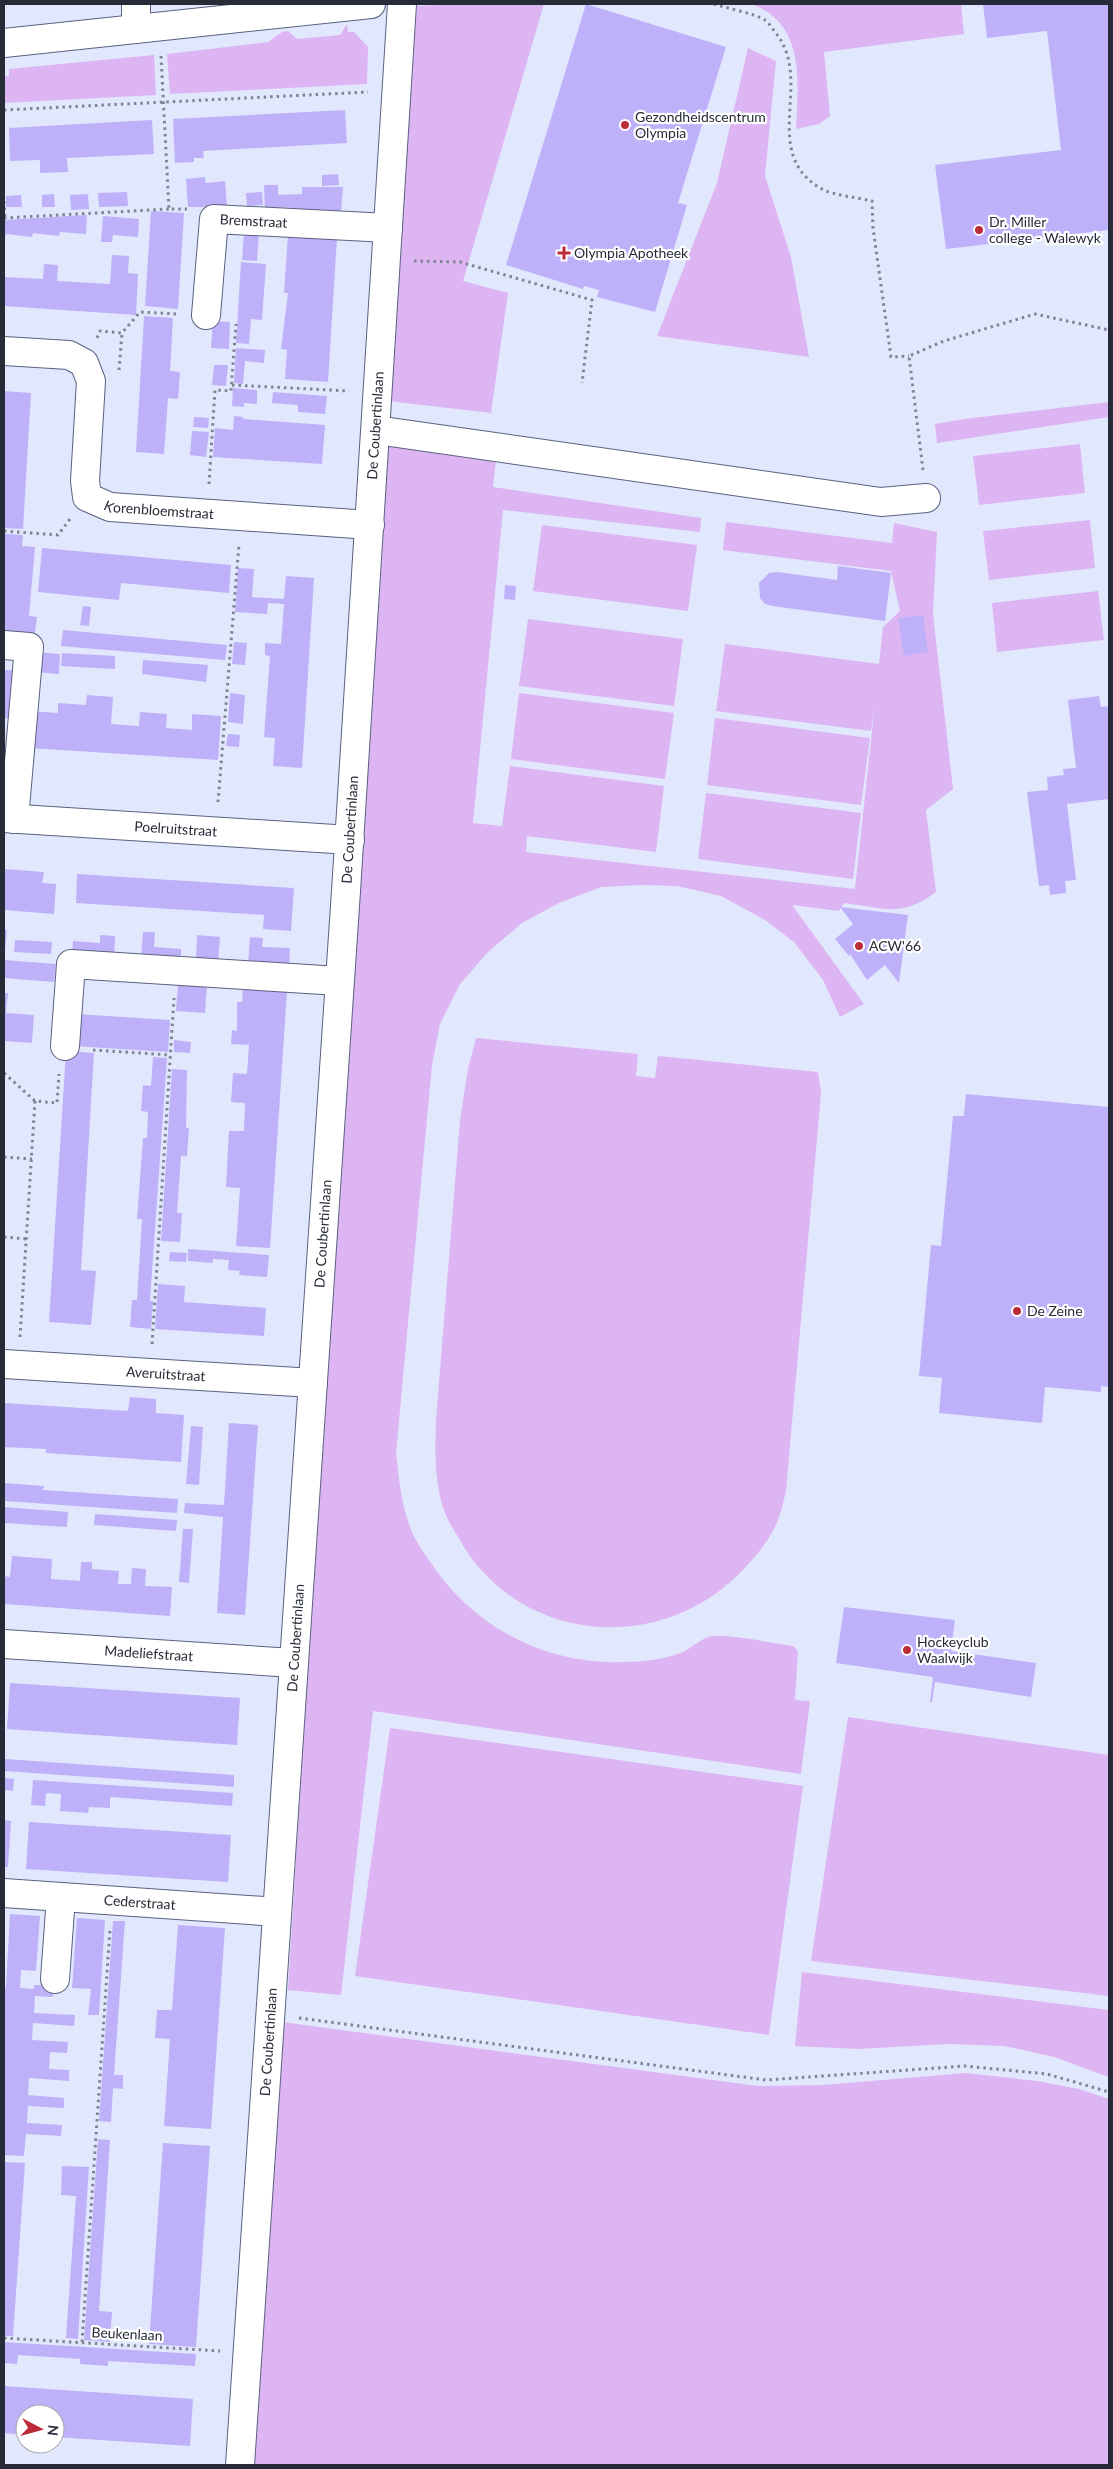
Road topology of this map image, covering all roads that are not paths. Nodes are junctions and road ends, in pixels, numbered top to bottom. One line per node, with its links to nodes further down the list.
1 (372, 4): 3 (street)
2 (402, 4): 5 (street, De Coubertinlaan)
3 (144, 20): 4 (street)
4 (4, 43)
5 (388, 228): 6 (street, Bremstraat); 8 (street, De Coubertinlaan)
6 (206, 315)
7 (4, 350): 10 (street, Korenbloemstraat)
8 (376, 430): 9 (street); 10 (street, De Coubertinlaan)
9 (926, 498)
10 (370, 525): 13 (street, De Coubertinlaan)
11 (4, 645): 12 (street)
12 (9, 819): 13 (street, Poelruitstraat)
13 (350, 840): 14 (street, De Coubertinlaan)
14 (339, 981): 15 (street); 17 (street, De Coubertinlaan)
15 (65, 1046)
16 (11, 1364): 17 (street, Averuitstraat)
17 (313, 1383): 19 (street, De Coubertinlaan)
18 (4, 1644): 19 (street, Madeliefstraat)
19 (293, 1663): 22 (street, De Coubertinlaan)
20 (4, 1893): 21 (street, Cederstraat)
21 (61, 1897): 22 (street, Cederstraat); 23 (street)
22 (277, 1912): 24 (street, De Coubertinlaan)
23 (55, 1979)
24 (240, 2465)

